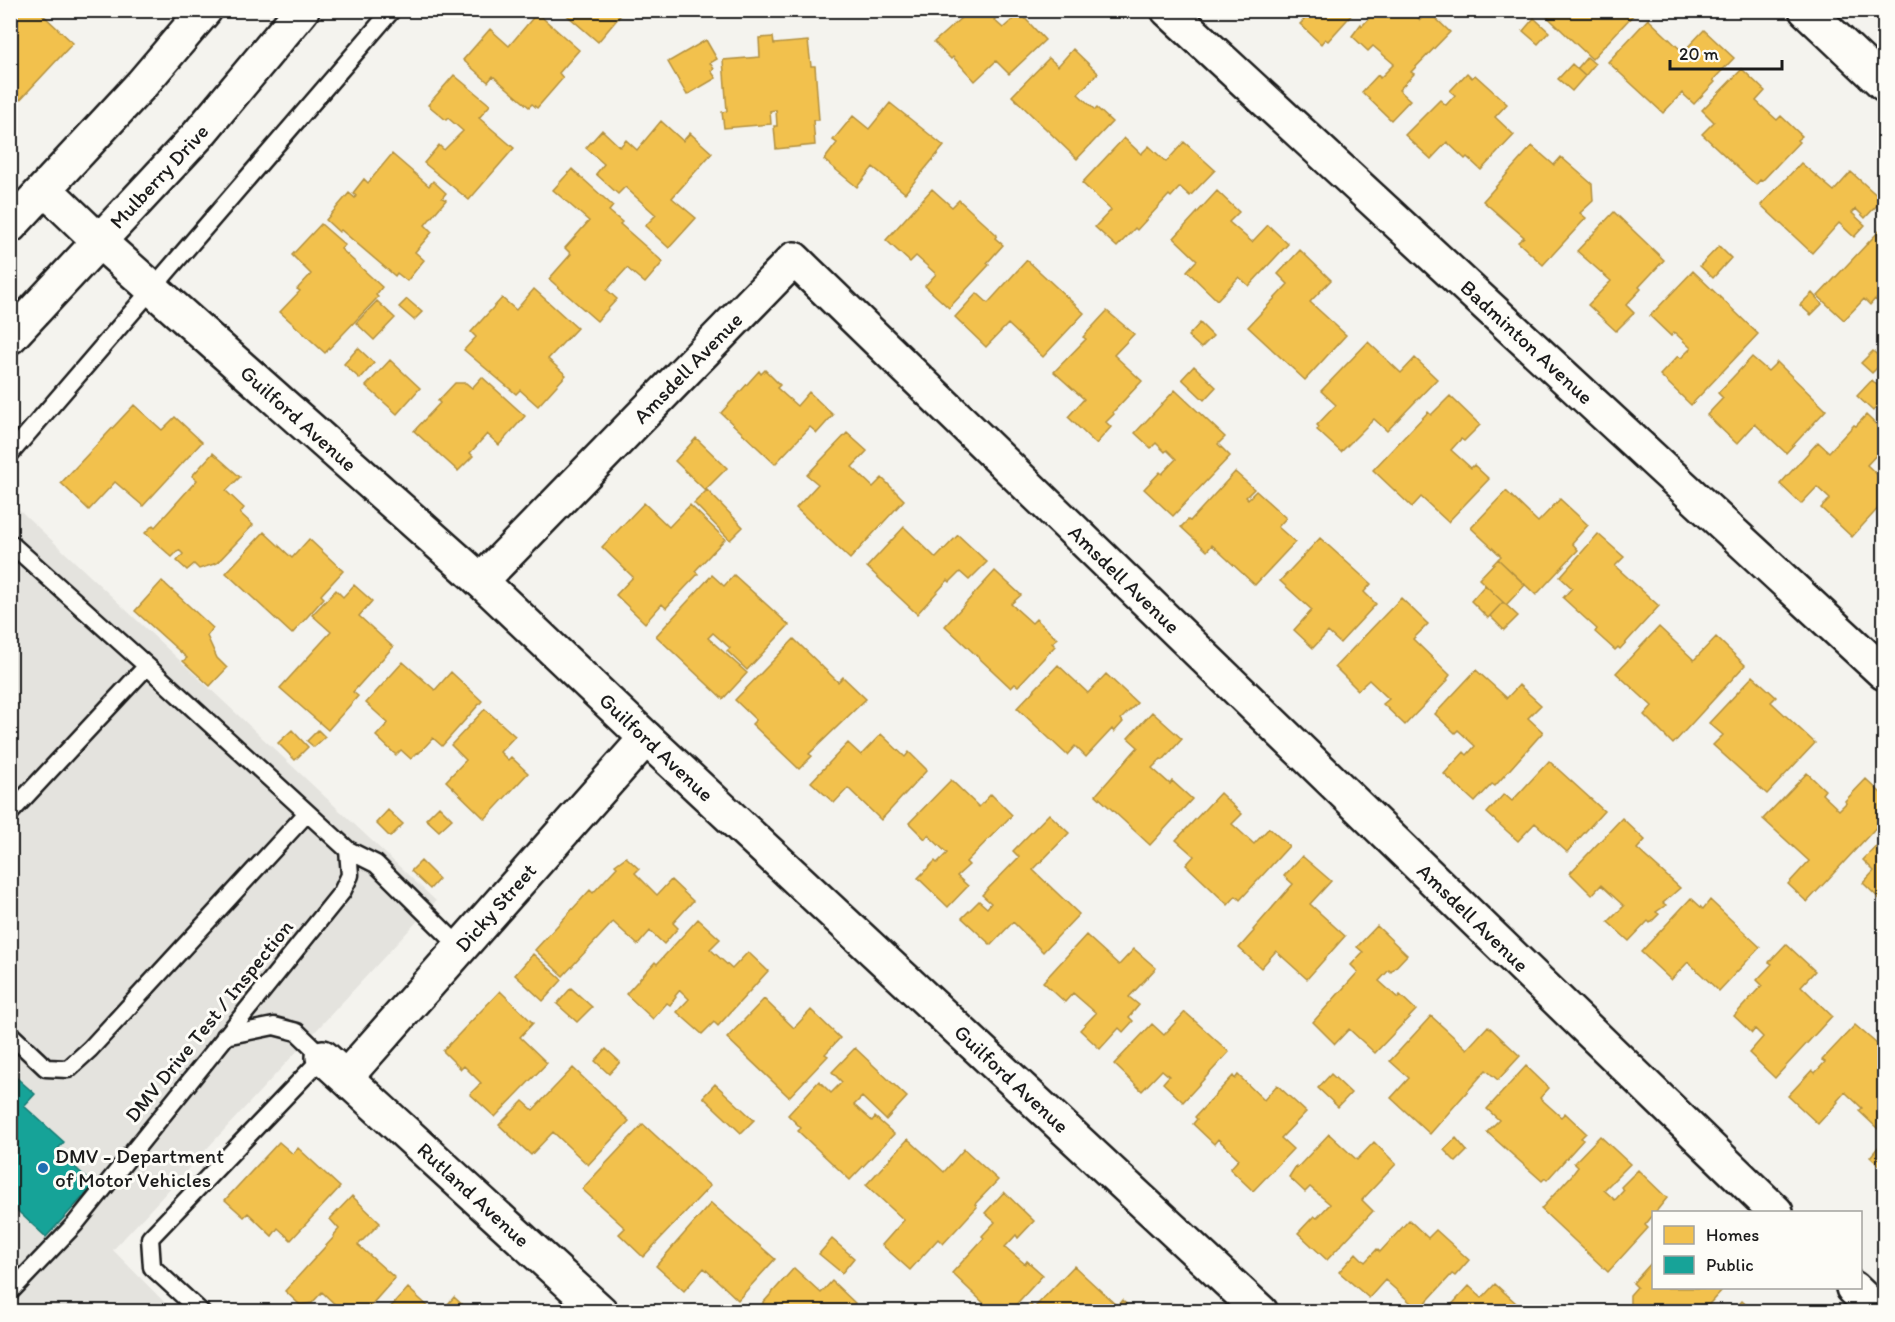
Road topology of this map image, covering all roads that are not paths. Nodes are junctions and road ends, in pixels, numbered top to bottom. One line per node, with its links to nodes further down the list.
1 (206, 10): 7 (street)
2 (302, 10): 9 (street, Mulberry Drive)
3 (392, 10): 10 (lane)
4 (1168, 10): 16 (street, Badminton Avenue)
5 (1806, 10): 6 (street)
6 (1884, 84)
7 (45, 189): 8 (street); 9 (street, Guilford Avenue)
8 (10, 226)
9 (100, 242): 10 (street, Guilford Avenue); 11 (street, Mulberry Drive)
10 (152, 288): 12 (lane); 14 (street, Guilford Avenue)
11 (10, 337)
12 (10, 454)
13 (10, 543): 15 (lane)
14 (481, 581): 17 (street, Guilford Avenue); 25 (street, Amsdell Avenue)
15 (147, 666): 18 (lane); 19 (lane)
16 (1884, 673)
17 (646, 738): 21 (street, Dicky Street); 30 (street, Guilford Avenue)
18 (10, 813)
19 (307, 813): 20 (lane); 22 (lane)
20 (348, 850): 21 (lane); 23 (lane, DMV Drive Test / Inspection)
21 (461, 948): 24 (street, Dicky Street)
22 (10, 1034)
23 (225, 1036): 24 (lane); 27 (lane, DMV Drive Test / Inspection)
24 (335, 1067): 28 (lane); 29 (street, Rutland Avenue)
25 (1775, 1211)
26 (1855, 1289): 31 (street)
27 (10, 1292)
28 (201, 1311)
29 (601, 1311)
30 (1261, 1311)
31 (1878, 1311)

